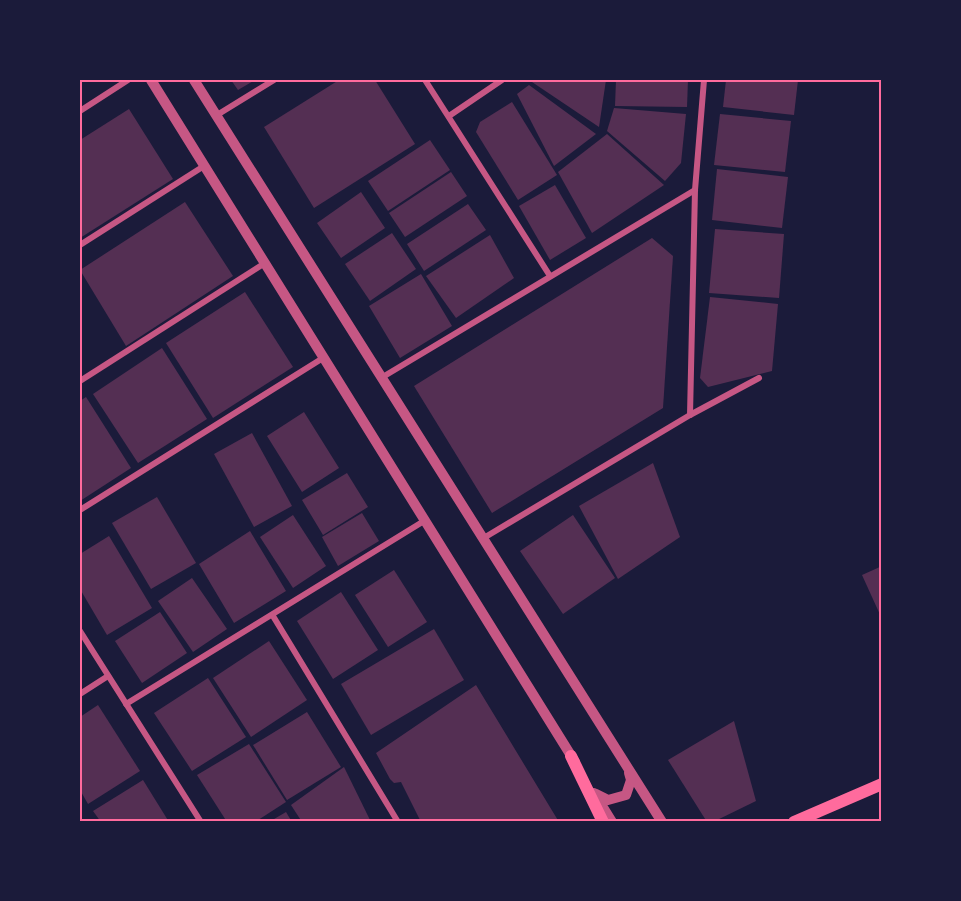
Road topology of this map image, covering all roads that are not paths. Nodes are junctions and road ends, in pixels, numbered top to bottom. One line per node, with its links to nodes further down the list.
1 (128, 80): 8 (street)
2 (151, 80): 11 (street)
3 (194, 80): 9 (street)
4 (274, 80): 9 (street)
5 (425, 80): 10 (street)
6 (502, 80): 10 (street)
7 (704, 80): 12 (street)
8 (80, 111)
9 (217, 115): 17 (street)
10 (449, 117): 15 (street)
11 (204, 166): 13 (street); 14 (street)
12 (695, 190): 15 (street); 20 (street)
13 (80, 245)
14 (265, 263): 16 (street); 19 (street)
15 (550, 276): 17 (street)
16 (323, 358): 21 (street); 22 (street)
17 (381, 378): 23 (street)
18 (759, 378): 20 (street)
19 (80, 381)
20 (690, 415): 23 (street)
21 (80, 510)
22 (424, 521): 24 (street); 29 (street)
23 (482, 539): 30 (street)
24 (273, 616): 28 (street); 34 (street)
25 (80, 631): 26 (street)
26 (108, 676): 27 (street); 28 (street)
27 (80, 694)
28 (126, 704): 33 (street)
29 (571, 756): 32 (street); 35 (main road)
30 (627, 767): 32 (street); 37 (street)
31 (882, 784): 38 (main road)
32 (593, 792): 36 (street)
33 (201, 822)
34 (398, 822)
35 (603, 822)
36 (612, 822)
37 (662, 822)
38 (794, 822)

